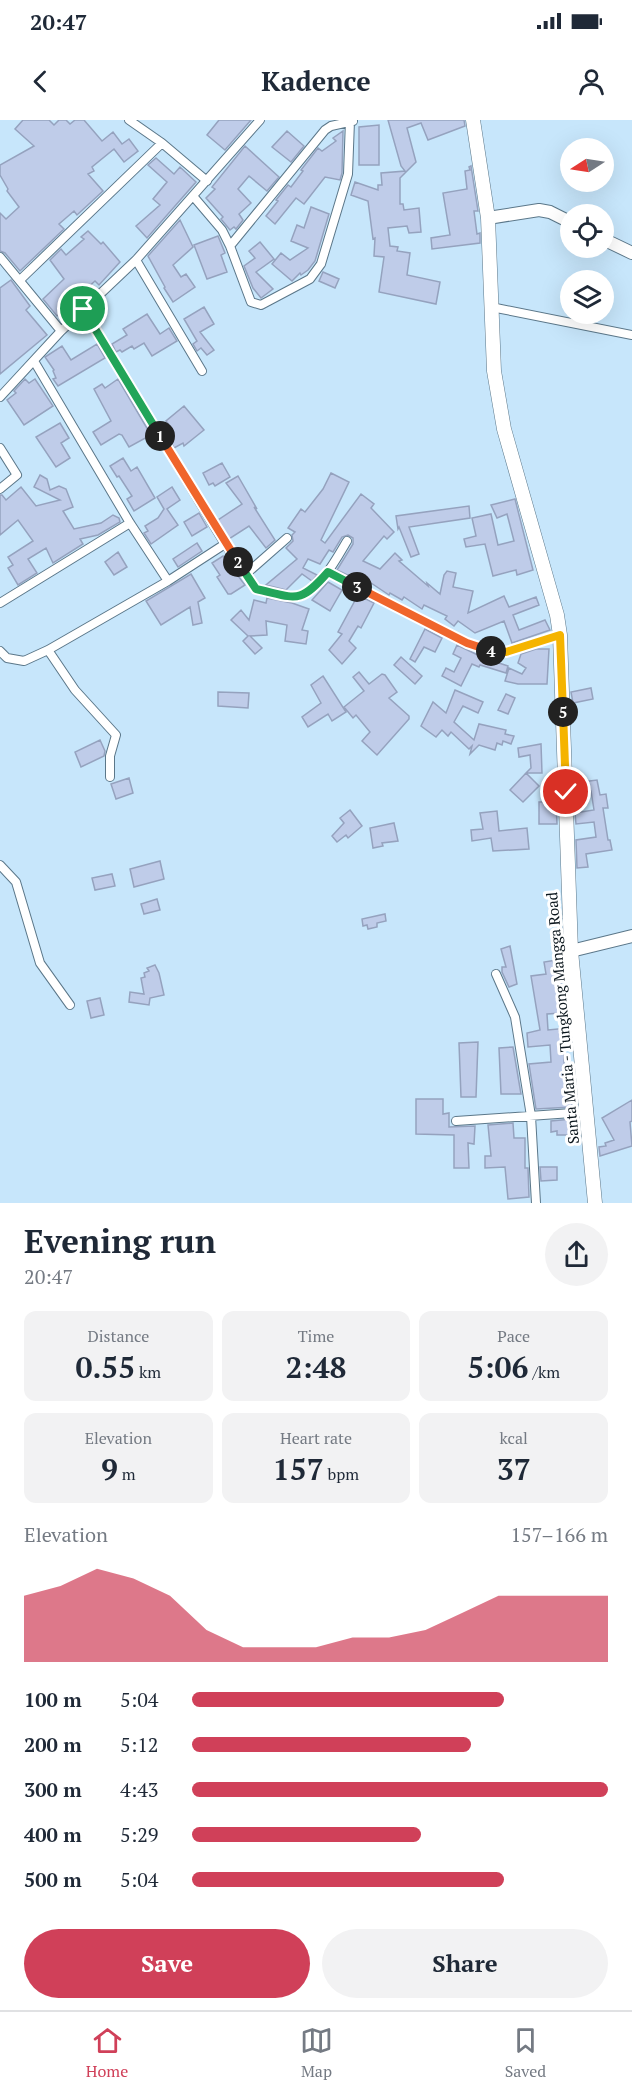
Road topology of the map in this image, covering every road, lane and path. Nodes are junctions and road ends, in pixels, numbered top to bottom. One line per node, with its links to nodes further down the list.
1 (129, 120): 5 (street)
2 (260, 120): 6 (street)
3 (473, 120): 9 (main road, Santa Maria - Tungkong Mangga Road)
4 (353, 121): 11 (street); 11 (street)
5 (162, 143): 6 (street); 15 (street)
6 (207, 181): 7 (street)
7 (193, 196): 11 (street); 14 (street)
8 (560, 217): 9 (street)
9 (488, 219): 16 (main road, Santa Maria - Tungkong Mangga Road)
10 (614, 244): 12 (street)
11 (230, 246)
12 (632, 253)
13 (0, 257): 15 (street)
14 (136, 260): 17 (street); 21 (street)
15 (20, 280): 18 (street)
16 (491, 307): 19 (street); 33 (main road, Santa Maria - Tungkong Mangga Road)
17 (83, 309): 18 (street); 28 (street)
18 (61, 331): 20 (street)
19 (632, 335)
20 (34, 362): 22 (street); 25 (street)
21 (202, 371)
22 (0, 396)
23 (0, 448): 24 (street)
24 (0, 489)
25 (130, 523): 31 (street); 32 (street)
26 (287, 537): 30 (street)
27 (347, 541): 29 (street)
28 (225, 544): 30 (street); 31 (street)
29 (328, 572): 30 (street); 33 (street)
30 (246, 574)
31 (168, 581): 34 (street)
32 (0, 603)
33 (560, 635): 39 (main road, Santa Maria - Tungkong Mangga Road)
34 (48, 650): 35 (street); 36 (street)
35 (0, 651)
36 (110, 777)
37 (0, 865): 41 (street)
38 (632, 936): 39 (street)
39 (571, 951): 42 (main road, Santa Maria - Tungkong Mangga Road)
40 (496, 974): 43 (street)
41 (70, 1005)
42 (586, 1112): 43 (street); 46 (main road, Santa Maria - Tungkong Mangga Road)
43 (531, 1116): 44 (street); 45 (street)
44 (456, 1120)
45 (536, 1203)
46 (595, 1203)

